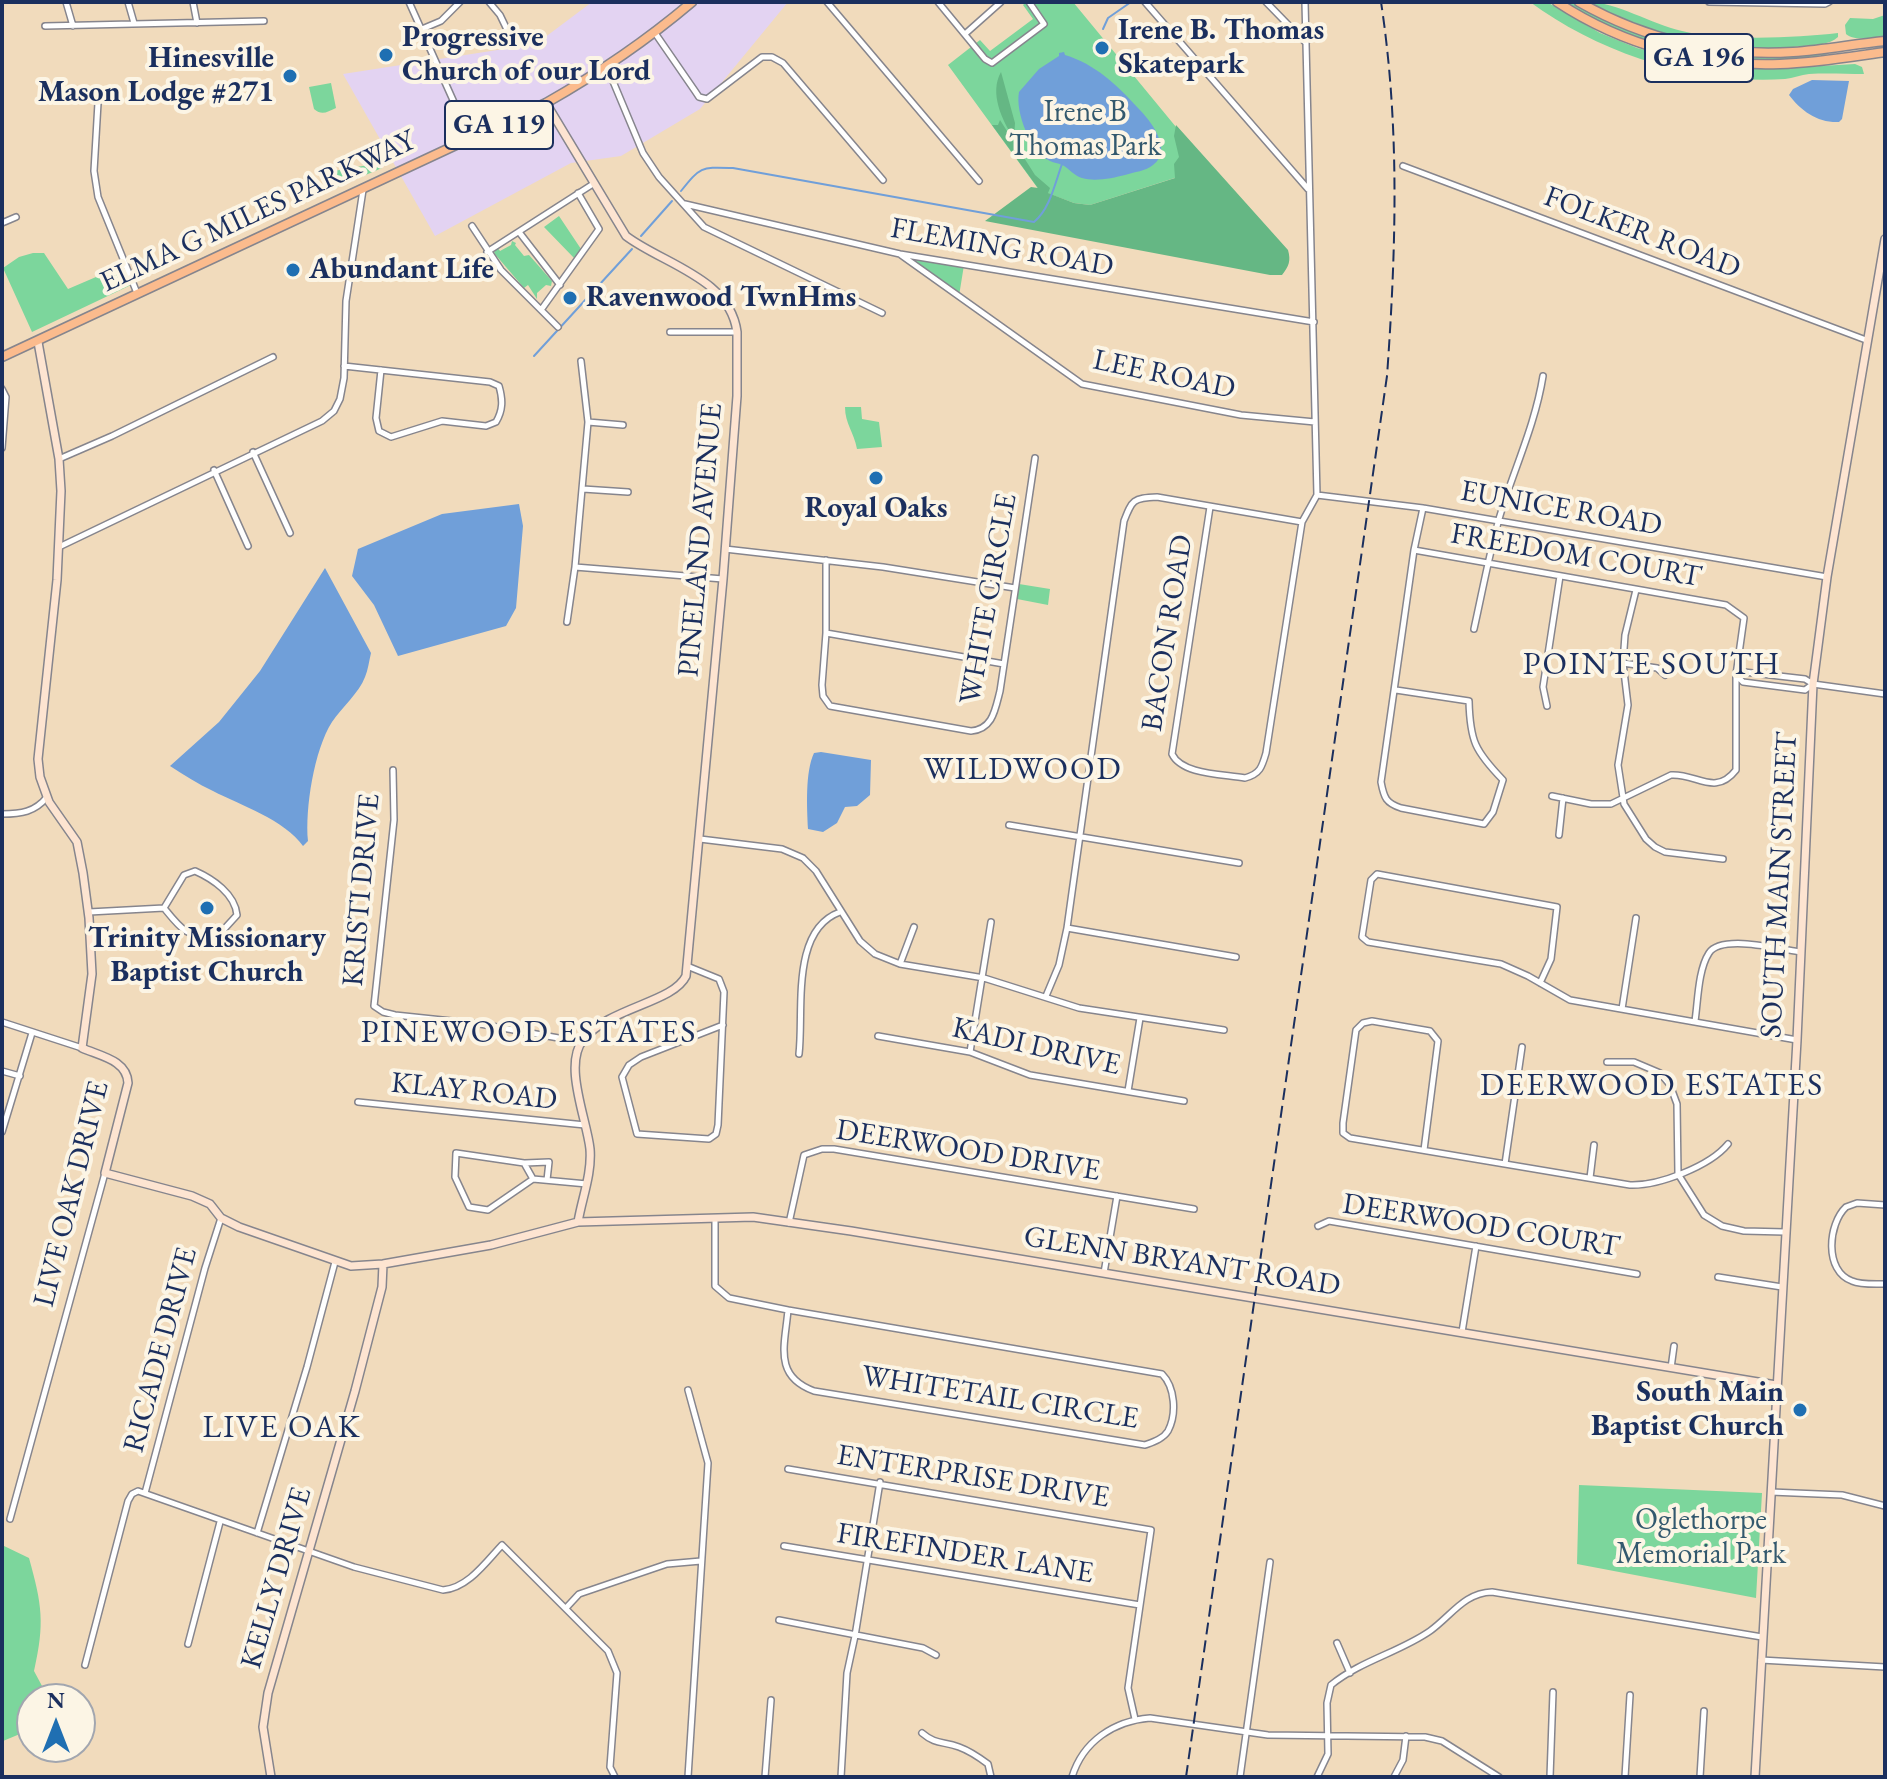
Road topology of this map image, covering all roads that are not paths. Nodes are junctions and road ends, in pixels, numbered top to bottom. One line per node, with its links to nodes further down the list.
1 (66, 2): 23 (street)
2 (128, 2): 20 (street)
3 (193, 2): 21 (street)
4 (409, 2): 24 (street)
5 (460, 2): 24 (street)
6 (489, 2): 27 (street)
7 (692, 2): 25 (main road, ELMA G MILES PARKWAY / GA 119)
8 (827, 2): 37 (street)
9 (938, 2): 26 (street)
10 (1001, 2): 26 (street)
11 (1029, 2): 26 (street)
12 (1145, 2): 40 (street)
13 (1266, 2): 29 (street)
14 (1305, 2): 29 (street)
15 (1557, 2): 30 (main road, GA 196)
16 (1579, 2): 28 (main road, GA 196)
17 (1709, 2): 18 (street)
18 (1829, 2)
19 (264, 21): 21 (street)
20 (134, 23): 21 (street); 23 (street)
21 (197, 23)
22 (45, 26): 23 (street)
23 (73, 26)
24 (422, 29): 34 (street)
25 (655, 33): 31 (main road, ELMA G MILES PARKWAY / GA 119); 36 (street)
26 (965, 34)
27 (512, 40)
28 (1885, 41)
29 (1306, 43): 40 (street)
30 (1885, 52)
31 (607, 67): 33 (main road, ELMA G MILES PARKWAY / GA 119); 42 (street)
32 (98, 103): 51 (street)
33 (546, 103): 34 (main road, ELMA G MILES PARKWAY / GA 119); 38 (street, PINELAND AVENUE)
34 (470, 138): 39 (main road, ELMA G MILES PARKWAY / GA 119)
35 (1403, 166): 58 (street, FOLKER ROAD)
36 (883, 180)
37 (979, 181)
38 (593, 184): 41 (street); 57 (street, PINELAND AVENUE)
39 (363, 190): 51 (main road, ELMA G MILES PARKWAY / GA 119); 63 (street)
40 (1309, 190): 54 (street)
41 (578, 193): 46 (street); 50 (street)
42 (685, 204): 49 (street, FLEMING ROAD); 53 (street)
43 (16, 217): 44 (street)
44 (2, 222)
45 (472, 226): 48 (street)
46 (519, 232): 48 (street); 50 (street)
47 (1885, 239): 58 (street, SOUTH MAIN STREET)
48 (487, 252): 52 (street)
49 (900, 254): 54 (street, FLEMING ROAD); 68 (street, LEE ROAD)
50 (560, 285): 52 (street)
51 (137, 293): 59 (main road, ELMA G MILES PARKWAY / GA 119)
52 (541, 310): 55 (street)
53 (882, 313)
54 (1314, 322): 68 (street)
55 (558, 327)
56 (670, 332): 57 (street)
57 (737, 332): 85 (street, PINELAND AVENUE)
58 (1866, 340): 91 (street, SOUTH MAIN STREET)
59 (38, 342): 60 (main road, ELMA G MILES PARKWAY / GA 119); 73 (street, LIVE OAK DRIVE)
60 (2, 357)
61 (273, 357): 73 (street)
62 (581, 361): 67 (street)
63 (344, 366): 64 (street); 71 (street)
64 (381, 370): 64 (street)
65 (1543, 376): 80 (street)
66 (2, 389): 70 (street)
67 (588, 422): 69 (street); 75 (street)
68 (1315, 422): 77 (street)
69 (623, 425)
70 (2, 448)
71 (253, 452): 74 (street); 82 (street)
72 (1035, 458): 93 (street, WHITE CIRCLE)
73 (59, 459): 84 (street, LIVE OAK DRIVE)
74 (214, 470): 83 (street); 84 (street)
75 (583, 489): 76 (street); 89 (street)
76 (628, 492)
77 (1317, 495): 79 (street, EUNICE ROAD); 81 (street)
78 (1210, 506): 81 (street); 81 (street, BACON ROAD); 114 (street)
79 (1423, 508): 80 (street, EUNICE ROAD); 86 (street)
80 (1498, 520): 88 (street); 91 (street, EUNICE ROAD)
81 (1302, 522)
82 (290, 533)
83 (248, 546)
84 (59, 547): 108 (street, LIVE OAK DRIVE)
85 (725, 549): 87 (street); 92 (street, PINELAND AVENUE)
86 (1414, 550): 88 (street, FREEDOM COURT); 103 (street)
87 (826, 560): 93 (street); 97 (street, WHITE CIRCLE)
88 (1489, 562): 90 (street, FREEDOM COURT); 96 (street)
89 (575, 567): 92 (street); 95 (street)
90 (1560, 576): 94 (street, FREEDOM COURT); 105 (street)
91 (1827, 577): 102 (street, SOUTH MAIN STREET)
92 (723, 579): 115 (street, PINELAND AVENUE)
93 (1015, 588): 99 (street, WHITE CIRCLE)
94 (1636, 590): 98 (street); 101 (street, FREEDOM COURT)
95 (567, 622)
96 (1474, 629)
97 (826, 633): 99 (street); 99 (street, WHITE CIRCLE)
98 (1623, 663): 100 (street); 109 (street)
99 (1004, 664)
100 (1665, 675)
101 (1736, 675): 102 (street); 102 (street); 109 (street)
102 (1813, 684): 104 (street); 125 (street, SOUTH MAIN STREET)
103 (1396, 690): 103 (street)
104 (1885, 694)
105 (1547, 706)
106 (393, 770): 141 (street, KRISTI DRIVE)
107 (1552, 796): 110 (street)
108 (47, 797): 111 (street); 119 (street, LIVE OAK DRIVE)
109 (1622, 797): 110 (street); 116 (street)
110 (1563, 798): 113 (street)
111 (2, 814)
112 (1009, 825): 114 (street)
113 (1559, 835)
114 (1080, 837): 117 (street); 124 (street)
115 (700, 839): 120 (street); 128 (street, PINELAND AVENUE)
116 (1723, 859)
117 (1239, 863)
118 (164, 908): 118 (street); 119 (street)
119 (89, 912): 143 (street, LIVE OAK DRIVE)
120 (840, 912): 127 (street); 145 (street)
121 (1636, 918): 132 (street)
122 (991, 922): 129 (street)
123 (914, 927): 127 (street)
124 (1067, 928): 126 (street); 131 (street)
125 (1800, 952): 134 (street); 140 (street, SOUTH MAIN STREET)
126 (1236, 957)
127 (900, 964): 129 (street)
128 (687, 966): 136 (street); 141 (street)
129 (984, 978): 131 (street); 144 (street)
130 (1540, 983): 130 (street); 132 (street)
131 (1046, 996): 133 (street)
132 (1622, 1009): 134 (street)
133 (1140, 1018): 137 (street); 149 (street)
134 (1695, 1021): 140 (street)
135 (2, 1022): 138 (street)
136 (723, 1025): 136 (street)
137 (1224, 1030)
138 (32, 1033): 143 (street); 148 (street)
139 (878, 1036): 144 (street, KADI DRIVE)
140 (1797, 1040): 173 (street, SOUTH MAIN STREET)
141 (581, 1042): 152 (street)
142 (1522, 1047): 158 (street)
143 (82, 1048): 159 (street, LIVE OAK DRIVE)
144 (970, 1052): 149 (street, KADI DRIVE)
145 (799, 1054)
146 (1607, 1062): 160 (street)
147 (2, 1071): 148 (street)
148 (20, 1076): 153 (street)
149 (1128, 1091): 150 (street, KADI DRIVE)
150 (1184, 1101)
151 (358, 1102): 152 (street, KLAY ROAD)
152 (585, 1125): 164 (street)
153 (2, 1132)
154 (1728, 1144): 160 (street)
155 (1594, 1145): 161 (street)
156 (1424, 1150): 156 (street); 158 (street)
157 (524, 1163): 162 (street); 162 (street); 163 (street)
158 (1505, 1164): 161 (street)
159 (105, 1173): 169 (street); 193 (street, LIVE OAK DRIVE)
160 (1678, 1174): 161 (street); 173 (street)
161 (1590, 1178)
162 (533, 1179): 163 (street)
163 (547, 1180): 164 (street)
164 (587, 1184): 170 (street)
165 (1117, 1196): 167 (street, DEERWOOD DRIVE); 171 (street, DEERWOOD DRIVE); 177 (street)
166 (1885, 1205): 180 (street)
167 (1194, 1209)
168 (715, 1217): 170 (street, GLENN BRYANT ROAD); 171 (street, GLENN BRYANT ROAD); 182 (street, WHITETAIL CIRCLE)
169 (221, 1218): 175 (street); 191 (street, RICADE DRIVE)
170 (578, 1222): 176 (street)
171 (789, 1223): 177 (street, GLENN BRYANT ROAD)
172 (1318, 1226): 174 (street, DEERWOOD COURT)
173 (1785, 1232): 181 (street, SOUTH MAIN STREET)
174 (1476, 1246): 178 (street, DEERWOOD COURT); 183 (street)
175 (335, 1262): 176 (street); 195 (street)
176 (383, 1264): 197 (street, KELLY DRIVE)
177 (1104, 1274): 183 (street, GLENN BRYANT ROAD)
178 (1637, 1274)
179 (1718, 1277): 181 (street)
180 (1885, 1284)
181 (1782, 1287): 186 (street, SOUTH MAIN STREET)
182 (788, 1310): 182 (street, WHITETAIL CIRCLE)
183 (1462, 1332): 185 (street, GLENN BRYANT ROAD)
184 (1674, 1346): 185 (street)
185 (1671, 1369): 186 (street, GLENN BRYANT ROAD)
186 (1776, 1385): 190 (street, SOUTH MAIN STREET)
187 (688, 1390): 199 (street)
188 (788, 1469): 189 (street, ENTERPRISE DRIVE)
189 (880, 1482): 198 (street); 201 (street, ENTERPRISE DRIVE)
190 (1770, 1492): 192 (street); 205 (street, SOUTH MAIN STREET)
191 (145, 1493): 194 (street); 210 (street)
192 (1885, 1506)
193 (10, 1519)
194 (220, 1522): 195 (street); 207 (street)
195 (257, 1533): 197 (street)
196 (784, 1546): 198 (street, FIREFINDER LANE)
197 (310, 1552): 202 (street); 222 (street, KELLY DRIVE)
198 (868, 1560): 201 (street, FIREFINDER LANE); 204 (street)
199 (702, 1561): 202 (street); 224 (street)
200 (1270, 1562): 219 (street)
201 (1140, 1605): 217 (street)
202 (566, 1608): 223 (street)
203 (779, 1620): 204 (street)
204 (855, 1636): 208 (street); 226 (street)
205 (1762, 1637): 209 (street, SOUTH MAIN STREET); 212 (street)
206 (1337, 1643): 212 (street)
207 (188, 1644)
208 (936, 1655)
209 (1761, 1660): 211 (street); 236 (street, SOUTH MAIN STREET)
210 (85, 1665)
211 (1885, 1667)
212 (1350, 1673): 220 (street)
213 (1553, 1692): 233 (street)
214 (1630, 1695): 234 (street)
215 (771, 1700): 225 (street)
216 (1704, 1711): 235 (street)
217 (1135, 1719): 219 (street); 228 (street)
218 (922, 1733): 227 (street)
219 (1247, 1733): 220 (street); 229 (street)
220 (1328, 1736): 221 (street); 230 (street)
221 (1406, 1736): 231 (street); 232 (street)
222 (271, 1777)
223 (615, 1777)
224 (688, 1777)
225 (765, 1777)
226 (841, 1777)
227 (991, 1777)
228 (1072, 1777)
229 (1240, 1777)
230 (1317, 1777)
231 (1394, 1777)
232 (1499, 1777)
233 (1550, 1777)
234 (1625, 1777)
235 (1700, 1777)
236 (1755, 1777)

